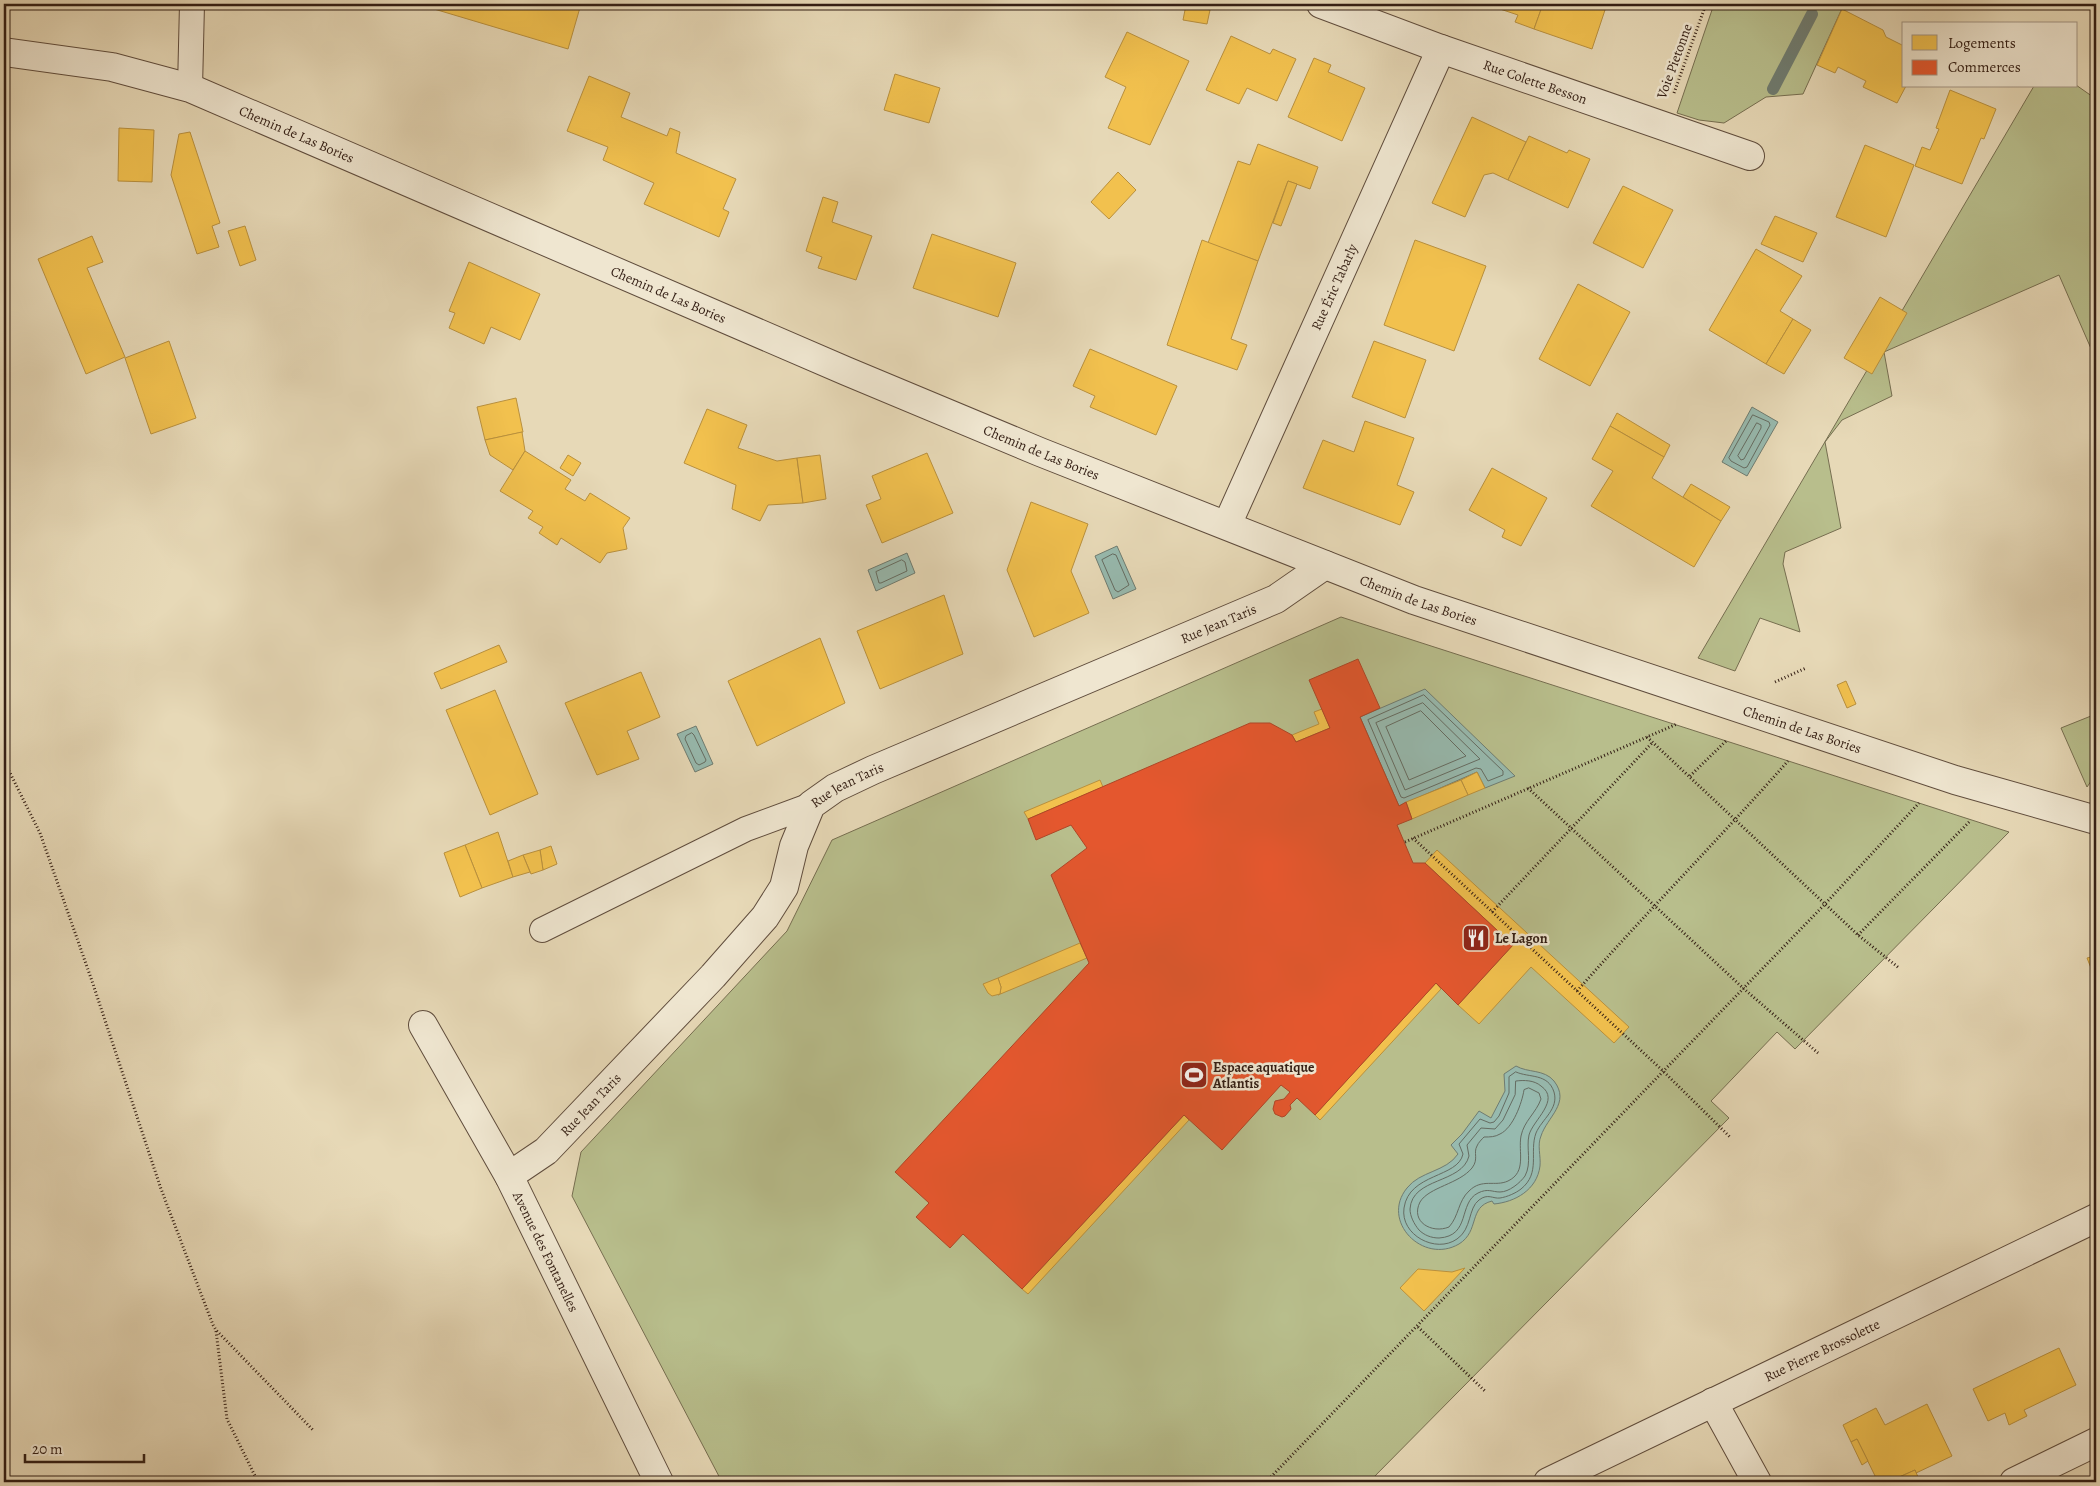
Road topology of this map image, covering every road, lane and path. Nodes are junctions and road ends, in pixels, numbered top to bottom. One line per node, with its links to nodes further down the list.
1 (192, 4): 6 (lane)
2 (1321, 4): 4 (street, Rue Colette Besson)
3 (1706, 4): 7 (path, Voie Pietonne)
4 (1441, 49): 7 (street, Rue Colette Besson); 9 (street, Rue Éric Tabarly)
5 (4, 52): 6 (street, Chemin de Las Bories)
6 (190, 88): 9 (street, Chemin de Las Bories)
7 (1663, 126): 8 (street, Rue Colette Besson)
8 (1750, 156)
9 (1227, 525): 10 (street, Chemin de Las Bories)
10 (1325, 565): 12 (street, Chemin de Las Bories); 21 (street, Rue Jean Taris)
11 (1806, 668): 12 (path)
12 (1726, 704): 14 (path); 24 (street, Chemin de Las Bories)
13 (1731, 735): 18 (path)
14 (1648, 737): 15 (path); 19 (path)
15 (1653, 742): 18 (path); 25 (path)
16 (1792, 756): 22 (path)
17 (4, 761): 43 (path)
18 (1690, 776): 22 (path)
19 (1528, 788): 25 (path); 26 (path)
20 (1924, 798): 28 (path)
21 (812, 805): 31 (lane); 40 (street, Rue Jean Taris)
22 (1737, 819): 28 (path); 29 (path)
23 (1970, 820): 32 (path)
24 (2096, 820)
25 (1572, 828): 29 (path); 30 (path)
26 (1413, 838): 27 (path); 30 (path)
27 (1405, 842)
28 (1826, 904): 32 (path); 34 (path)
29 (1654, 905): 34 (path); 35 (path)
30 (1492, 912): 35 (path)
31 (542, 930)
32 (1858, 935): 33 (path)
33 (1899, 968)
34 (1743, 988): 37 (path); 38 (path)
35 (1577, 991): 38 (path)
36 (422, 1025): 40 (street, Avenue des Fontanelles)
37 (1818, 1053)
38 (1663, 1071): 39 (path); 42 (path)
39 (1731, 1138)
40 (509, 1176): 49 (street, Avenue des Fontanelles)
41 (2096, 1218): 45 (street, Rue Pierre Brossolette)
42 (1418, 1327): 44 (path); 50 (path)
43 (216, 1330): 46 (path); 48 (path)
44 (1486, 1392)
45 (1713, 1402): 51 (street, Rue Pierre Brossolette); 52 (street)
46 (313, 1430)
47 (2096, 1442): 53 (street)
48 (258, 1482)
49 (659, 1482)
50 (1266, 1482)
51 (1548, 1482)
52 (1757, 1482)
53 (2014, 1482)

